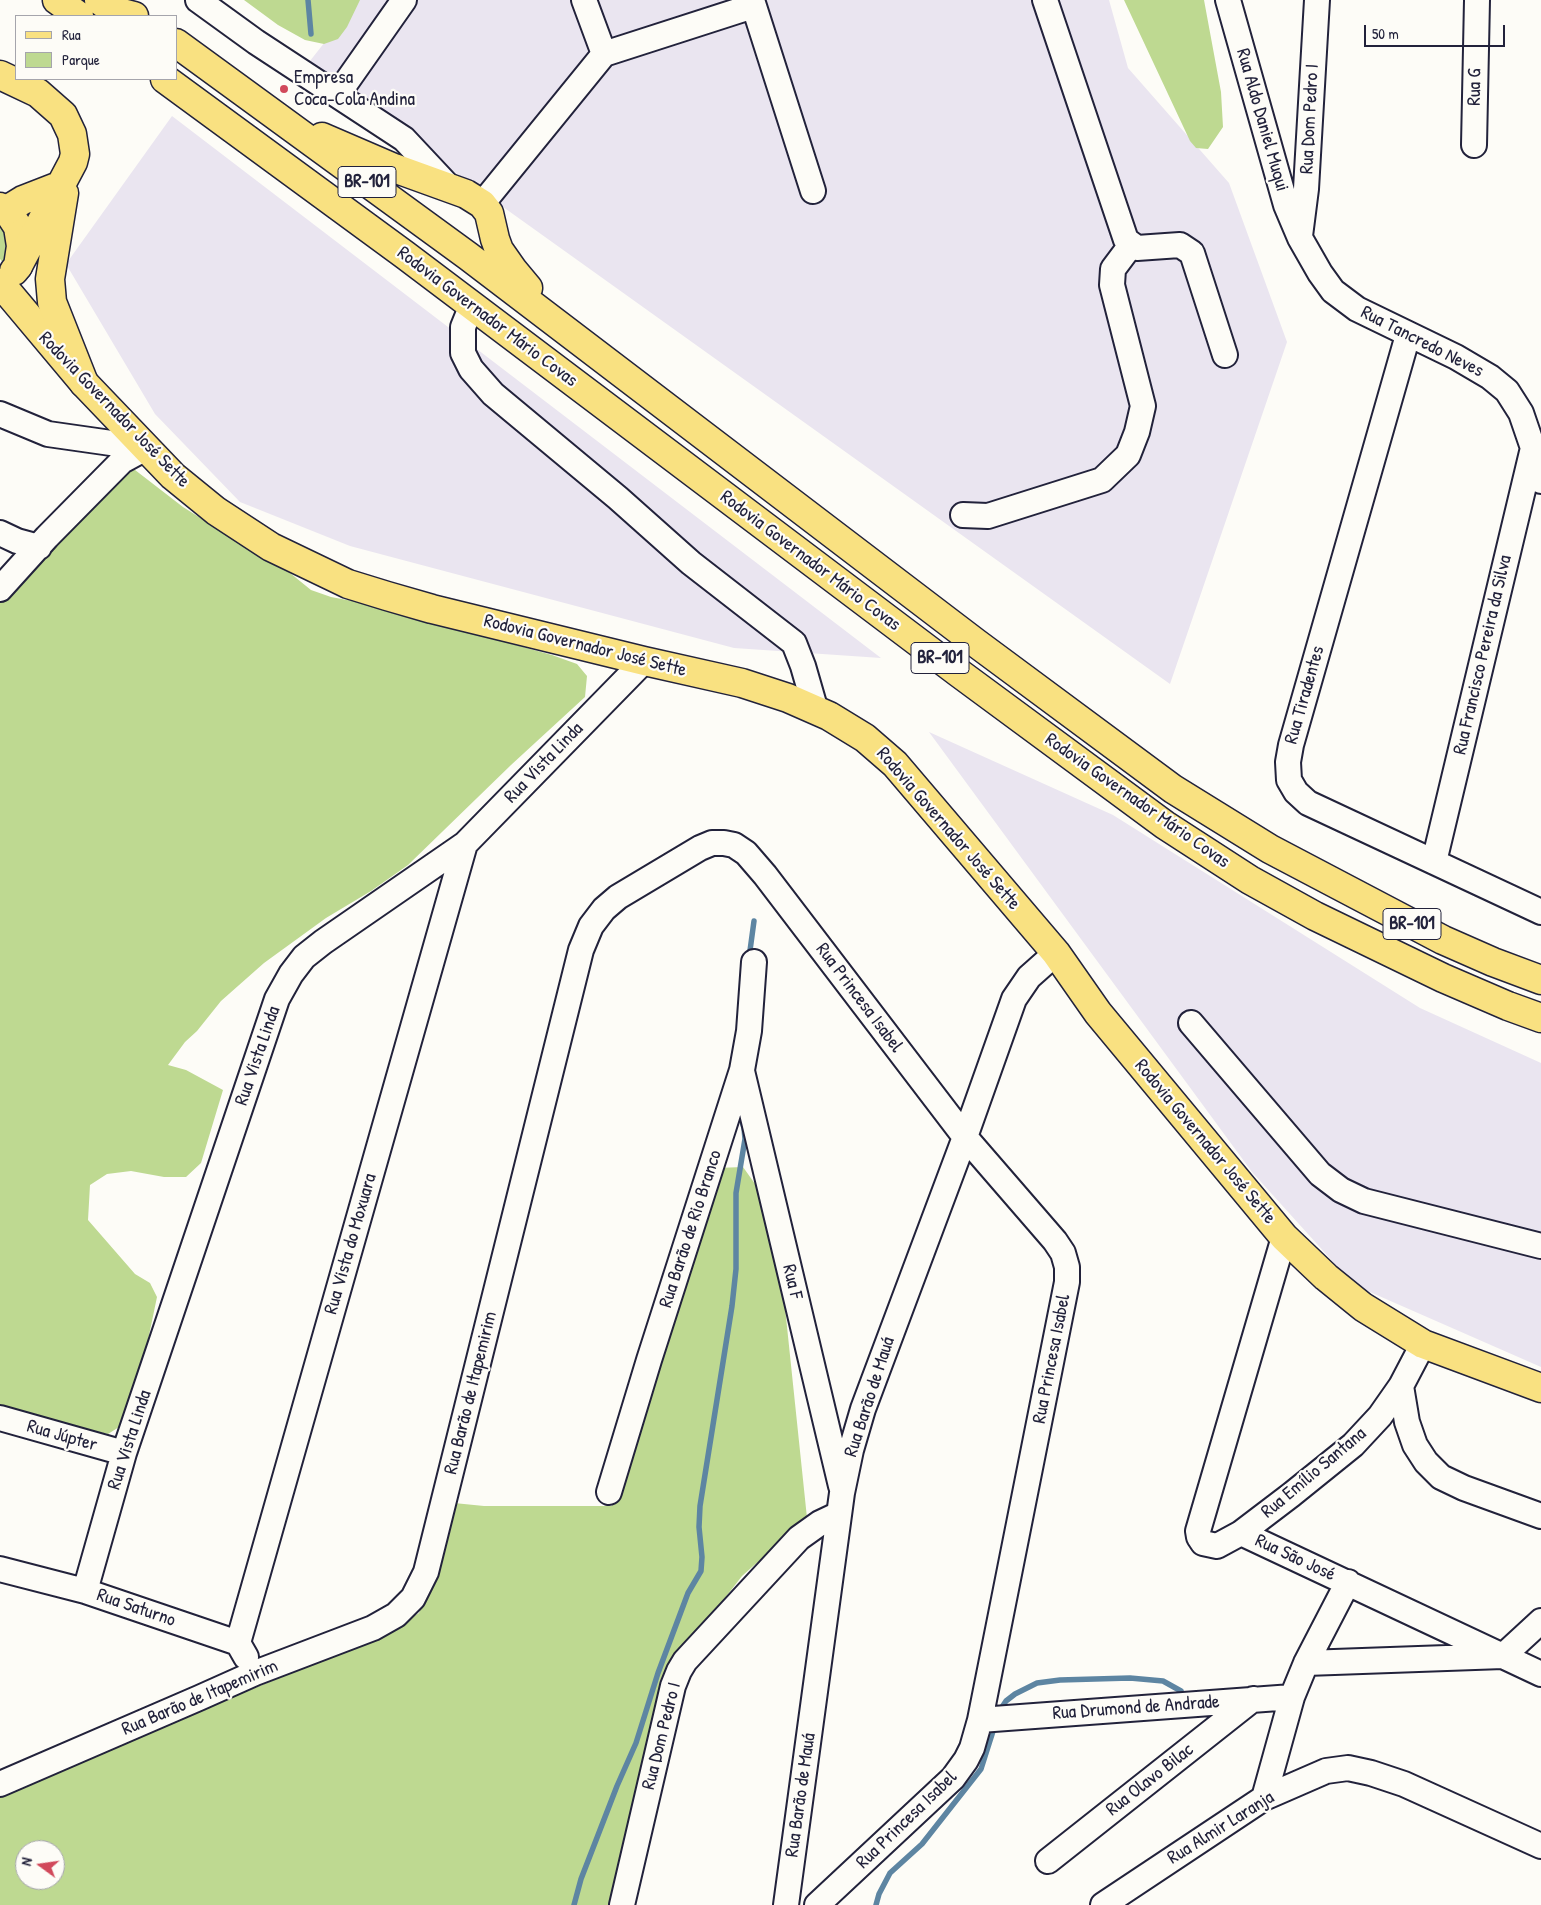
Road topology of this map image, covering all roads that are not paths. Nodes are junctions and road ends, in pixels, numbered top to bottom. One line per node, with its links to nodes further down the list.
1 (56, 0): 12 (main road)
2 (99, 0): 13 (main road)
3 (118, 0): 14 (main road)
4 (198, 0): 19 (street)
5 (404, 0): 19 (street)
6 (584, 0): 16 (street)
7 (1045, 0): 31 (street)
8 (1228, 0): 30 (street, Rua Aldo Daniel Muqui)
9 (1317, 0): 30 (street, Rua Dom Pedro I)
10 (1477, 0): 22 (street, Rua G)
11 (753, 3): 16 (street); 26 (street)
12 (78, 15)
13 (130, 15)
14 (139, 15)
15 (178, 44): 20 (main road, Rodovia Governador Mário Covas / BR-101)
16 (604, 54): 27 (street)
17 (0, 75): 24 (main road)
18 (166, 80): 32 (main road, Rodovia Governador Mário Covas / BR-101)
19 (338, 94): 21 (street)
20 (266, 108): 23 (main road); 33 (main road, Rodovia Governador Mário Covas / BR-101)
21 (404, 139): 23 (street); 25 (street)
22 (1474, 145)
23 (394, 168): 25 (main road)
24 (63, 179): 28 (main road); 34 (main road); 39 (main road)
25 (449, 187): 27 (main road)
26 (813, 191)
27 (482, 204): 29 (main road)
28 (3, 208): 34 (main road)
29 (492, 228): 33 (main road); 37 (main road)
30 (1300, 238): 36 (street, Rua Tancredo Neves)
31 (1131, 246): 38 (street); 44 (street)
32 (406, 255): 33 (main road); 35 (main road, Rodovia Governador Mário Covas / BR-101)
33 (468, 256): 37 (main road, Rodovia Governador Mário Covas / BR-101)
34 (4, 286): 39 (main road, Rodovia Governador José Sette)
35 (472, 305): 49 (street); 57 (main road, Rodovia Governador Mário Covas / BR-101)
36 (1408, 335): 42 (street, Rua Tancredo Neves); 52 (street, Rua Tiradentes)
37 (590, 348): 56 (main road, Rodovia Governador Mário Covas / BR-101)
38 (1225, 355)
39 (84, 383): 41 (main road, Rodovia Governador José Sette)
40 (0, 414): 41 (street)
41 (146, 448): 46 (street); 48 (main road, Rodovia Governador José Sette)
42 (1533, 448): 43 (street, Rua Tancredo Neves); 52 (street, Rua Francisco Pereira da Silva)
43 (1541, 481)
44 (963, 515)
45 (0, 533): 46 (street)
46 (39, 547): 47 (street)
47 (0, 589)
48 (644, 661): 49 (main road, Rodovia Governador José Sette); 50 (street, Rua Vista Linda)
49 (816, 711): 54 (main road, Rodovia Governador José Sette)
50 (465, 844): 67 (street, Rua Vista Linda); 76 (street, Rua Vista do Moxuara)
51 (746, 853): 60 (street, Rua Princesa Isabel); 79 (street, Rua Barão de Itapemirim)
52 (1434, 862): 53 (street, Rua Tiradentes)
53 (1541, 912)
54 (1056, 953): 60 (street, Rua Barão de Mauá); 61 (main road, Rodovia Governador José Sette)
55 (754, 962): 59 (street, Rua Barão de Rio Branco)
56 (1535, 976)
57 (1541, 1018)
58 (1191, 1023): 62 (street)
59 (742, 1070): 68 (street, Rua Barão de Rio Branco); 69 (street, Rua F)
60 (965, 1137): 69 (street, Rua Barão de Mauá); 83 (street, Rua Princesa Isabel)
61 (1284, 1237): 63 (main road, Rodovia Governador José Sette); 71 (street, Rua São José)
62 (1541, 1246)
63 (1423, 1344): 64 (street, Rua Emílio Santana); 65 (main road, Rodovia Governador José Sette)
64 (1401, 1386): 70 (street); 71 (street, Rua Emílio Santana)
65 (1541, 1388)
66 (0, 1418): 67 (street, Rua Júpter)
67 (124, 1453): 74 (street, Rua Vista Linda)
68 (609, 1492)
69 (841, 1504): 88 (street, Rua Dom Pedro I); 89 (street, Rua Barão de Mauá)
70 (1541, 1516)
71 (1241, 1532): 73 (street, Rua São José)
72 (0, 1569): 74 (street, Rua Saturno)
73 (1348, 1582): 77 (street, Rua São José); 78 (street)
74 (84, 1591): 76 (street, Rua Saturno)
75 (1541, 1621): 77 (street)
76 (238, 1643): 79 (street)
77 (1503, 1656): 78 (street); 80 (street, Rua São José)
78 (1306, 1663): 81 (street)
79 (254, 1672): 84 (street, Rua Barão de Itapemirim)
80 (1541, 1674)
81 (1292, 1697): 82 (street, Rua Drumond de Andrade); 85 (street)
82 (1252, 1699): 83 (street, Rua Drumond de Andrade); 87 (street, Rua Olavo Bilac)
83 (980, 1720): 90 (street, Rua Princesa Isabel)
84 (0, 1784)
85 (1264, 1798): 86 (street, Rua Almir Laranja); 91 (street, Rua Almir Laranja)
86 (1541, 1846)
87 (1048, 1861)
88 (622, 1905)
89 (786, 1905)
90 (817, 1905)
91 (1103, 1905)

